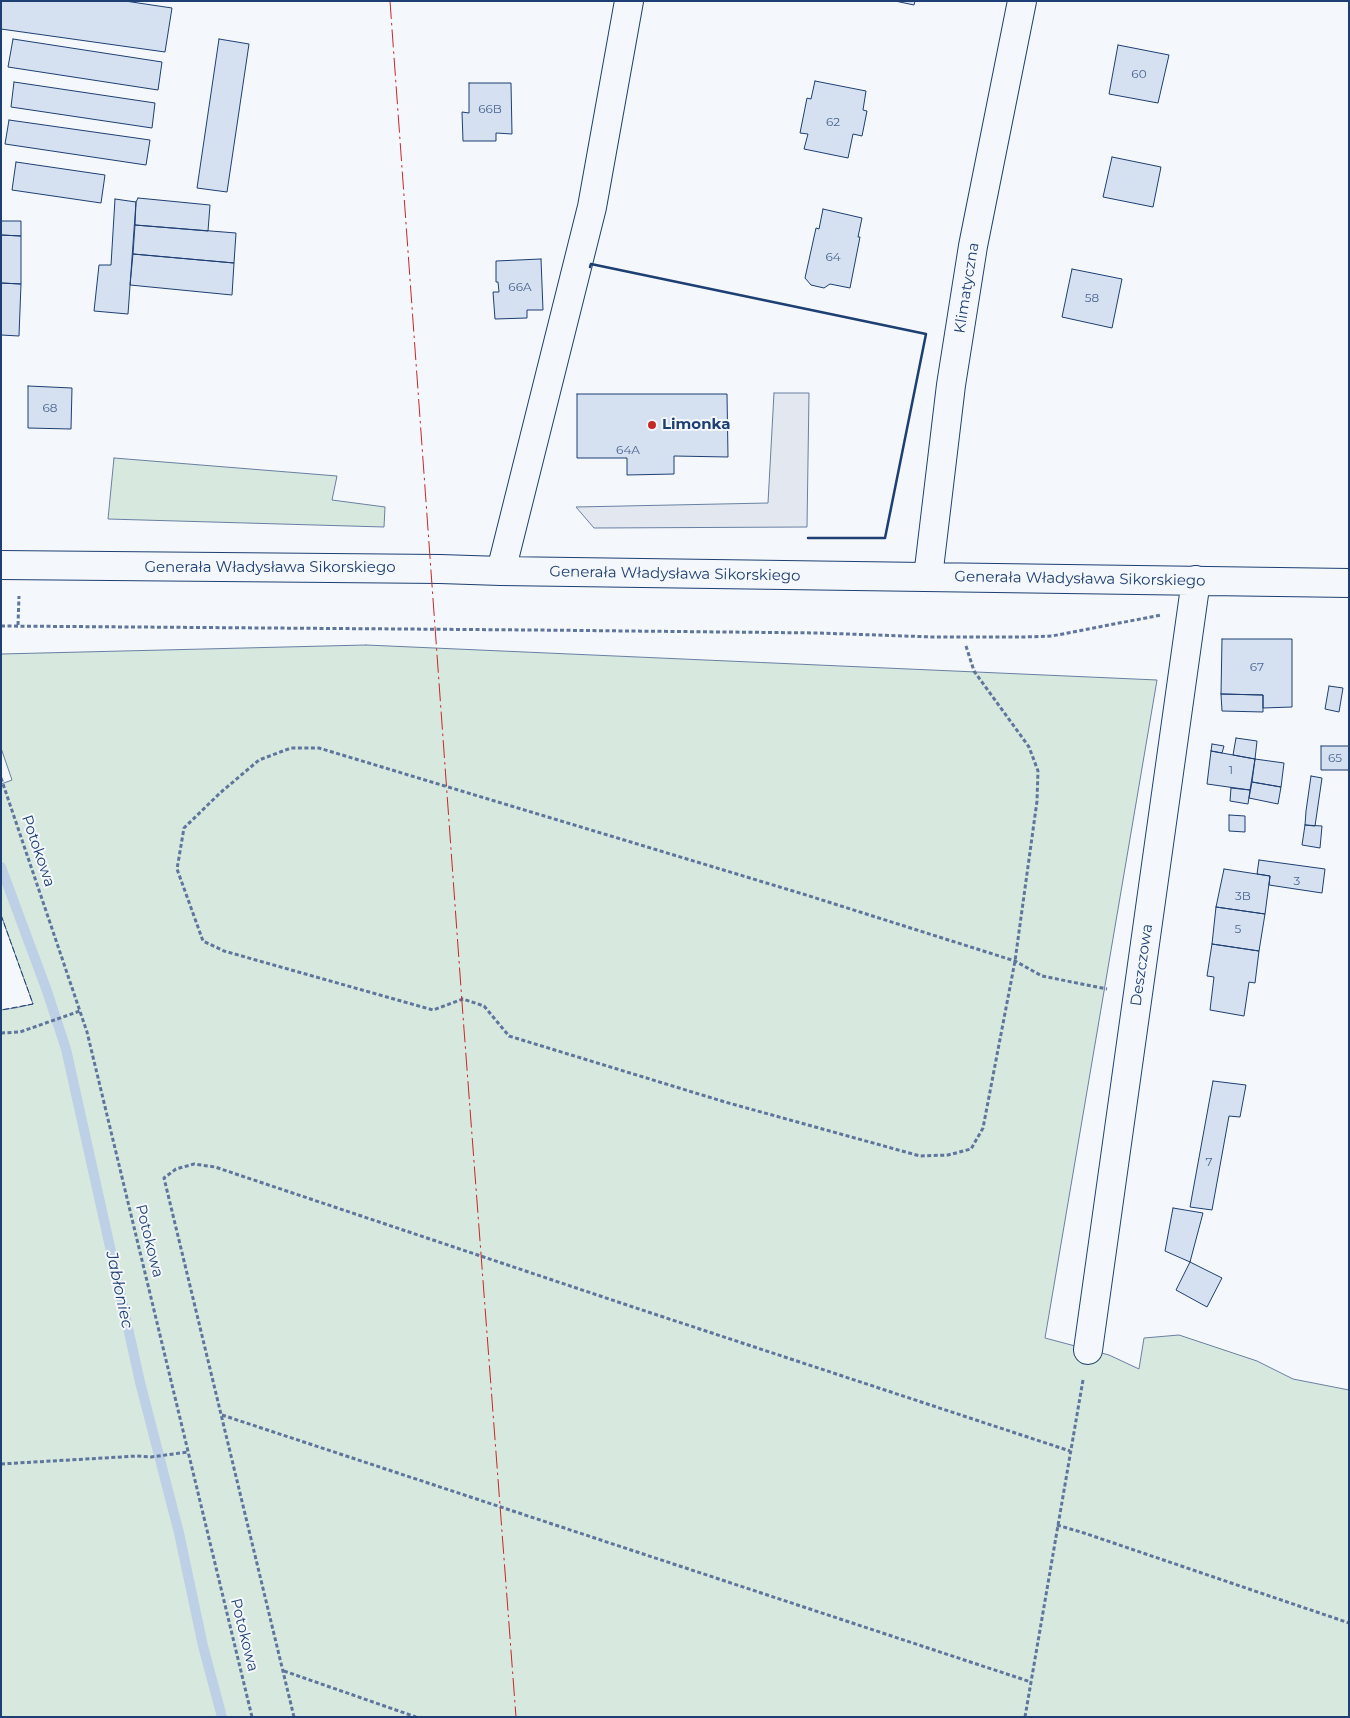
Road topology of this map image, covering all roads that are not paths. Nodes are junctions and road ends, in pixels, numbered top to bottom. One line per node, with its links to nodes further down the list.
1 (629, 1): 4 (street)
2 (1022, 1): 5 (street, Klimatyczna)
3 (1, 565): 4 (street, Generała Władysława Sikorskiego)
4 (501, 571): 5 (street, Generała Władysława Sikorskiego)
5 (928, 577): 6 (street, Generała Władysława Sikorskiego)
6 (1196, 580): 7 (street, Generała Władysława Sikorskiego); 8 (street, Deszczowa)
7 (1349, 583)
8 (1088, 1350)

